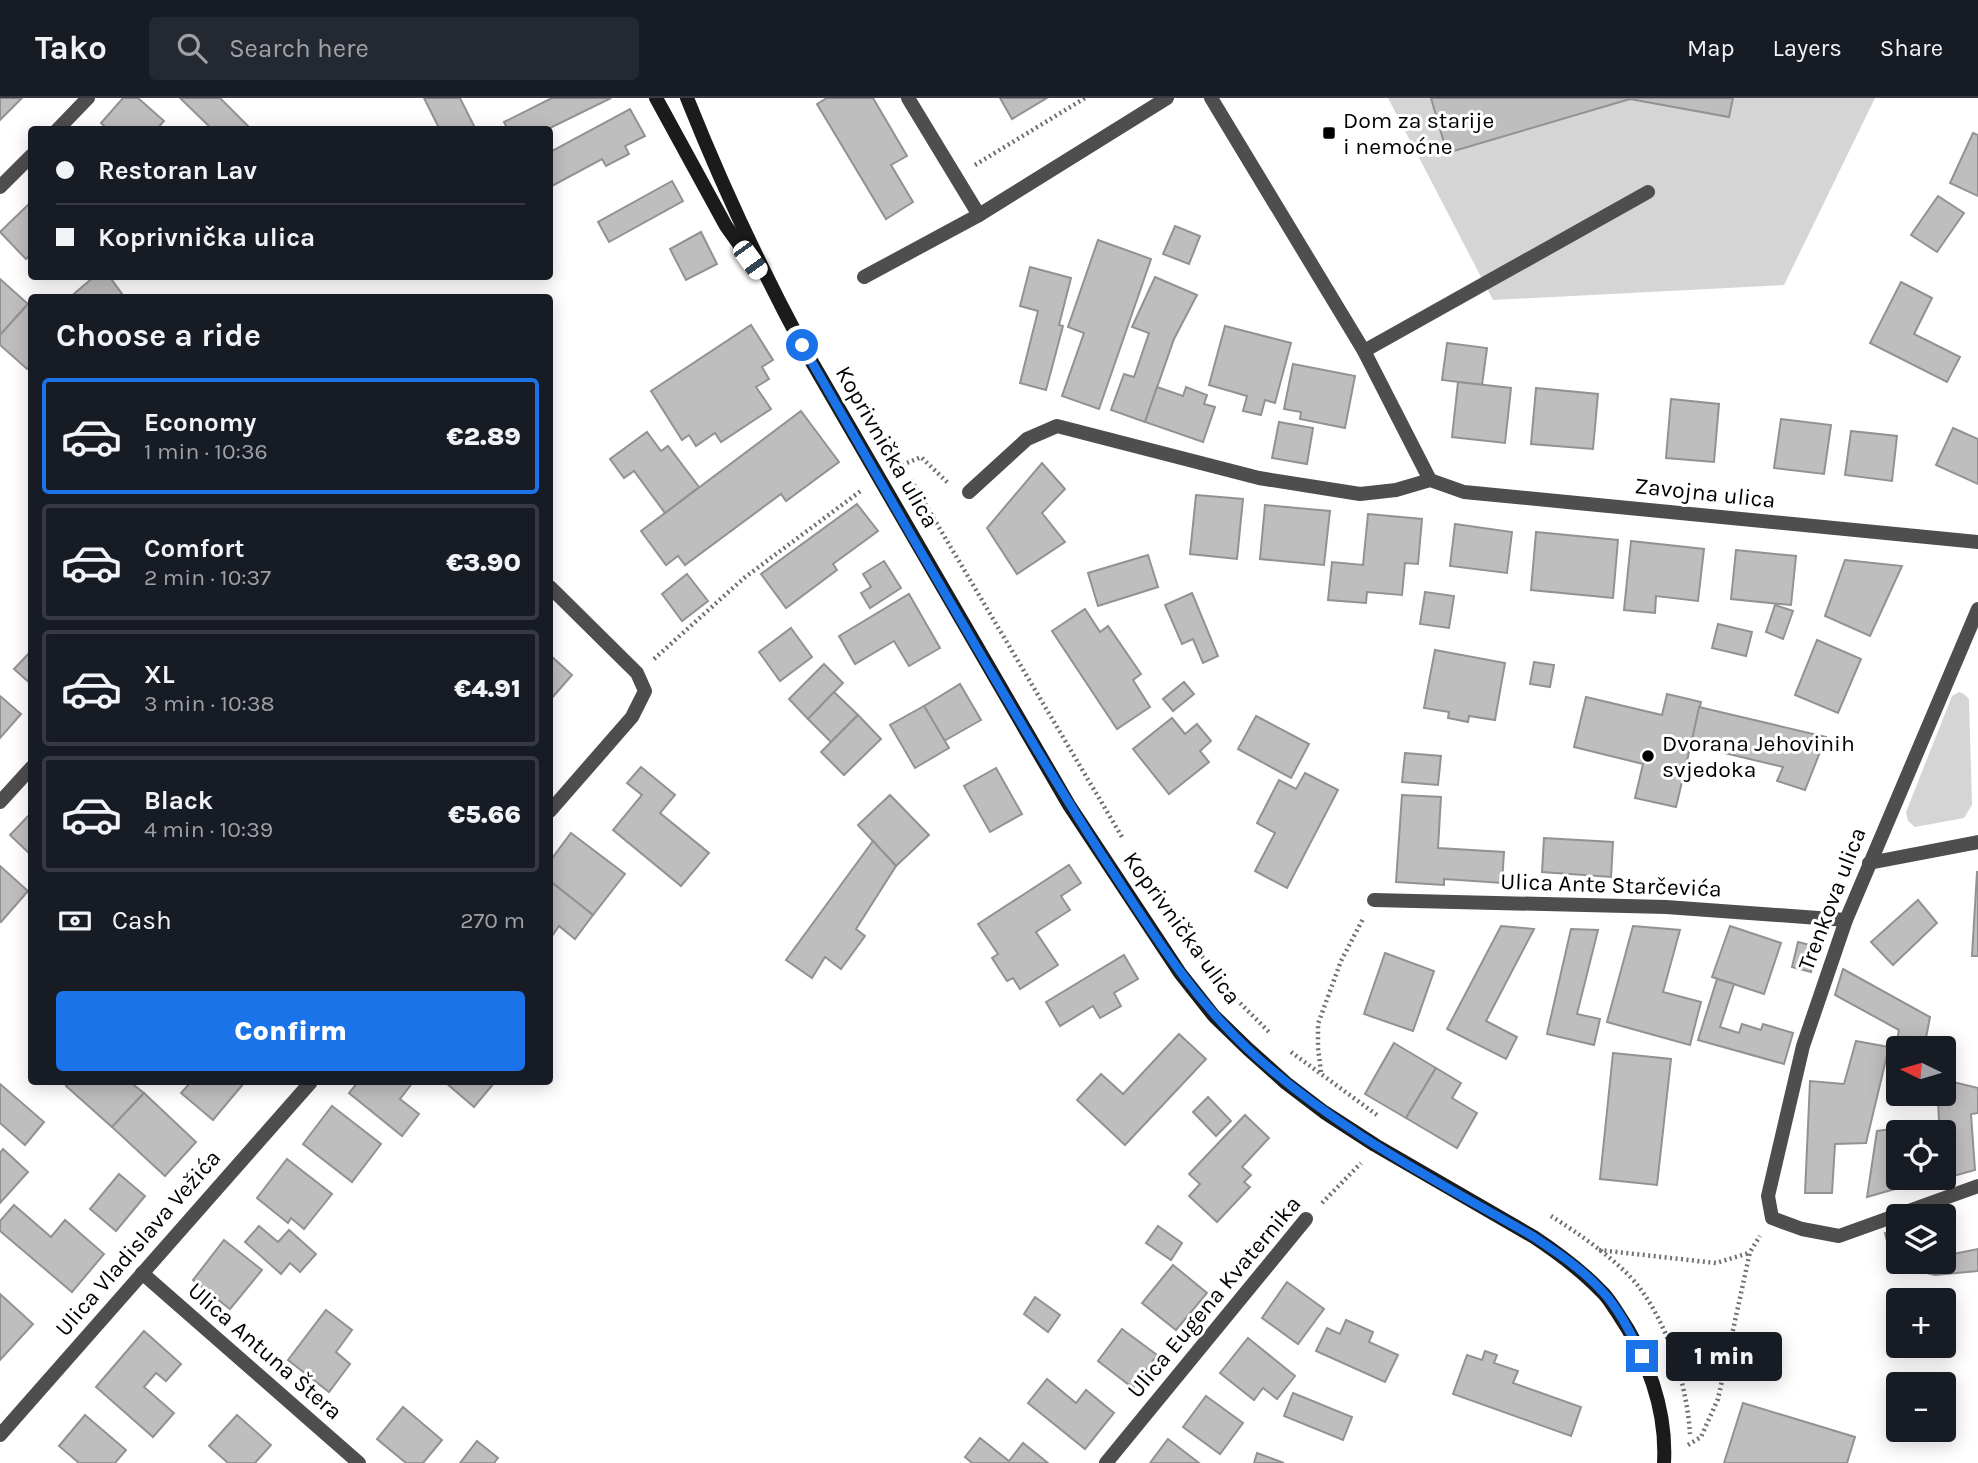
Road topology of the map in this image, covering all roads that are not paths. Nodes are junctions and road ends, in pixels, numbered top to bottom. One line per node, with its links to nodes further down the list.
1 (88, 98): 7 (street)
2 (656, 98): 13 (main road, Koprivnička ulica)
3 (687, 98): 13 (main road, Koprivnička ulica)
4 (908, 98): 11 (street)
5 (1167, 98): 11 (street)
6 (1211, 98): 14 (street)
7 (61, 126)
8 (28, 159): 9 (street)
9 (0, 187)
10 (1648, 192): 14 (street)
11 (978, 215): 12 (street)
12 (864, 277)
13 (775, 294): 32 (main road, Koprivnička ulica)
14 (1364, 351): 15 (street)
15 (1430, 480): 16 (street); 17 (street, Zavojna ulica)
16 (969, 492)
17 (1978, 542)
18 (553, 590): 22 (street)
19 (1978, 609): 24 (street, Trenkova ulica)
20 (28, 771): 21 (street)
21 (0, 802)
22 (553, 808)
23 (1978, 842): 24 (street)
24 (1868, 863): 26 (street, Trenkova ulica)
25 (1374, 900): 26 (street, Ulica Ante Starčevića)
26 (1846, 920): 28 (street, Trenkova ulica)
27 (308, 1085): 30 (street, Ulica Vladislava Vežića)
28 (1978, 1186)
29 (1306, 1219): 34 (street, Ulica Eugena Kvaternika)
30 (142, 1273): 31 (street, Ulica Vladislava Vežića); 33 (street, Ulica Antuna Štera)
31 (0, 1435)
32 (1664, 1462)
33 (359, 1463)
34 (1106, 1463)

